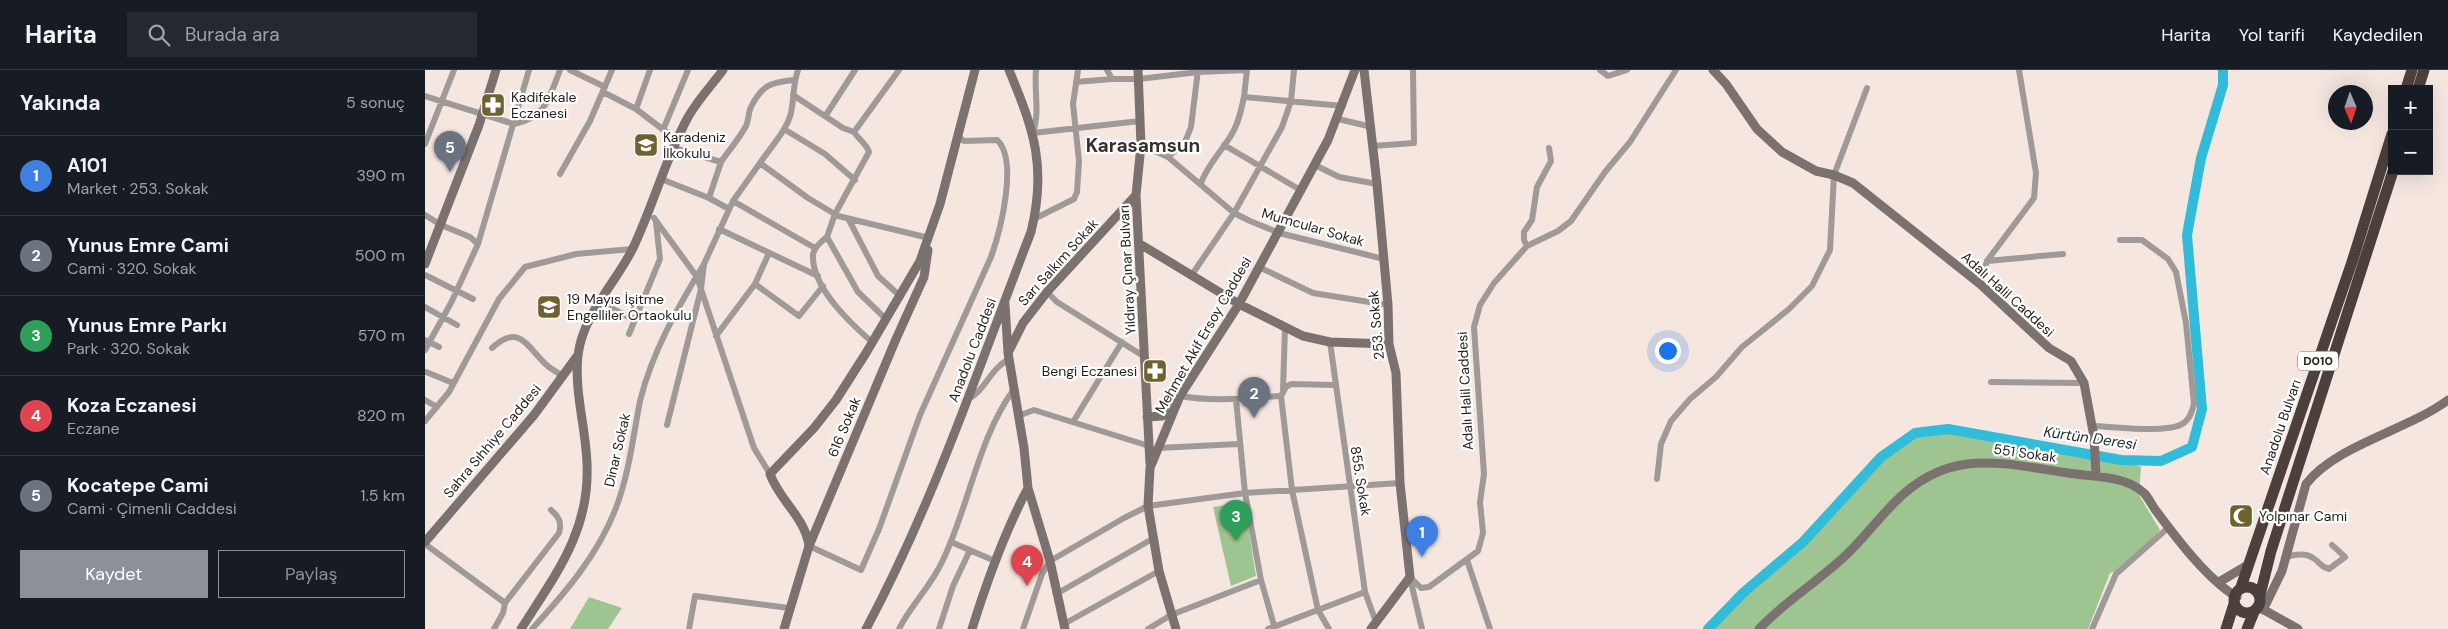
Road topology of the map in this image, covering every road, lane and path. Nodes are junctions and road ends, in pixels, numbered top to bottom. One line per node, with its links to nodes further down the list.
1 (454, 70): 42 (street)
2 (496, 70): 45 (street)
3 (529, 70): 49 (street)
4 (560, 70): 49 (street)
5 (570, 70): 37 (street)
6 (612, 70): 37 (street)
7 (650, 70): 44 (street)
8 (688, 70): 53 (street)
9 (723, 70): 58 (street)
10 (798, 70): 32 (street)
11 (855, 70): 46 (street)
12 (899, 70): 54 (street)
13 (975, 70): 56 (street)
14 (1009, 70): 55 (street, Anadolu Caddesi)
15 (1036, 70): 55 (street)
16 (1078, 70): 33 (street)
17 (1107, 70): 31 (street)
18 (1294, 70): 41 (street)
19 (1355, 70): 43 (street, Mehmet Akif Ersoy Caddesi)
20 (1364, 70): 50 (street, 253. Sokak)
21 (1413, 70): 61 (street)
22 (1600, 70): 23 (street)
23 (1627, 70)
24 (1676, 70): 95 (street, Adalı Halil Caddesi)
25 (1713, 70): 70 (street, Adalı Halil Caddesi)
26 (2019, 70): 101 (street)
27 (2412, 70): 34 (highway)
28 (2424, 70): 35 (highway)
29 (1198, 71): 30 (street); 40 (street); 64 (street)
30 (1139, 75): 31 (street); 48 (street, Yıldıray Çınar Bulvarı)
31 (1112, 79): 33 (street)
32 (794, 80): 38 (street); 65 (street)
33 (1076, 82): 52 (street)
34 (2407, 85)
35 (2419, 85)
36 (1867, 88): 70 (street)
37 (604, 89): 44 (street); 69 (street)
38 (793, 95): 46 (street); 51 (street)
39 (425, 96): 42 (street)
40 (1244, 97): 41 (street); 60 (street)
41 (1291, 101): 43 (street); 68 (street)
42 (443, 102): 45 (street); 57 (street)
43 (1343, 106): 47 (street, Mehmet Akif Ersoy Caddesi)
44 (636, 109): 53 (street)
45 (482, 114): 49 (street); 87 (street)
46 (826, 115): 54 (street)
47 (1338, 119): 50 (street); 67 (street, Mehmet Akif Ersoy Caddesi)
48 (1140, 121): 52 (street); 59 (street, Yıldıray Çınar Bulvarı)
49 (514, 124): 93 (street)
50 (1372, 127): 61 (street, 253. Sokak)
51 (784, 128): 66 (street); 73 (street)
52 (1076, 128): 55 (street); 85 (street)
53 (663, 130): 58 (street)
54 (854, 132): 73 (street)
55 (1033, 133): 85 (street, Anadolu Caddesi)
56 (959, 137): 91 (street); 179 (street)
57 (425, 144)
58 (675, 144): 65 (street); 72 (street)
59 (1141, 145): 64 (street, Mumcular Sokak); 77 (street, Yıldıray Çınar Bulvarı)
60 (1224, 145): 68 (street); 74 (street)
61 (1373, 146): 75 (street, 253. Sokak)
62 (2388, 147): 185 (highway, Anadolu Bulvarı / D010)
63 (1549, 148): 95 (street)
64 (1168, 158): 74 (street, Mumcular Sokak)
65 (721, 162): 78 (street)
66 (759, 163): 79 (street); 82 (street)
67 (1315, 165): 75 (street); 76 (street, Mehmet Akif Ersoy Caddesi)
68 (1261, 167): 76 (street); 81 (street)
69 (560, 174)
70 (1834, 175): 110 (street, Adalı Halil Caddesi); 166 (street)
71 (2392, 175): 194 (highway, Anadolu Bulvarı / D010)
72 (661, 179): 78 (street); 84 (street)
73 (855, 180): 82 (street)
74 (1201, 183): 81 (street, Mumcular Sokak)
75 (1377, 184): 100 (street, 253. Sokak)
76 (1302, 191): 89 (street, Mehmet Akif Ersoy Caddesi)
77 (1136, 195): 94 (street, Yıldıray Çınar Bulvarı); 114 (street, Sarı Salkım Sokak)
78 (709, 198): 80 (street)
79 (733, 201): 80 (street); 96 (street)
80 (729, 209): 88 (street)
81 (1234, 213): 89 (street, Mumcular Sokak); 107 (street)
82 (835, 214): 86 (street); 90 (street)
83 (425, 215): 87 (street)
84 (651, 215): 97 (street); 108 (street); 124 (street)
85 (1035, 219): 118 (street, Anadolu Caddesi)
86 (849, 220): 91 (street); 115 (street)
87 (441, 225): 93 (street); 102 (street)
88 (719, 229): 98 (street); 103 (street)
89 (1279, 233): 100 (street, Mumcular Sokak); 104 (street, Mehmet Akif Ersoy Caddesi)
90 (827, 236): 96 (street); 123 (street)
91 (929, 238): 115 (street); 179 (street, 616 Sokak)
92 (2121, 240): 159 (street)
93 (477, 244): 113 (street)
94 (1140, 244): 107 (street); 139 (street, Yıldıray Çınar Bulvarı)
95 (1527, 246): 182 (street, Adalı Halil Caddesi)
96 (815, 248): 106 (street)
97 (632, 249): 117 (street); 144 (street)
98 (769, 253): 106 (street); 109 (street)
99 (2063, 254): 101 (street)
100 (1384, 259): 120 (street, 253. Sokak)
101 (1987, 261): 110 (street)
102 (425, 264)
103 (705, 264): 108 (street, Dinar Sokak); 112 (street)
104 (1259, 267): 119 (street, Mehmet Akif Ersoy Caddesi); 120 (street)
105 (425, 275): 113 (street)
106 (818, 276): 111 (street)
107 (1191, 276): 119 (street)
108 (697, 277): 112 (street); 203 (street, Dinar Sokak)
109 (755, 284): 111 (street); 128 (street)
110 (1981, 284): 143 (street, Adalı Halil Caddesi)
111 (823, 286): 130 (street)
112 (701, 289): 128 (street); 158 (street)
113 (457, 291): 116 (street); 122 (street)
114 (1047, 292): 131 (street); 138 (street, Sarı Salkım Sokak)
115 (900, 296): 123 (street)
116 (473, 299)
117 (599, 302): 124 (street); 137 (street)
118 (1005, 302): 138 (street); 149 (street, Anadolu Caddesi)
119 (1239, 304): 126 (street); 148 (street, Mehmet Akif Ersoy Caddesi)
120 (1388, 305): 133 (street, 253. Sokak)
121 (425, 307): 122 (street)
122 (442, 317): 125 (street); 129 (street)
123 (886, 319): 130 (street)
124 (635, 320): 127 (street)
125 (457, 325)
126 (1285, 328): 132 (street); 147 (street)
127 (629, 334)
128 (716, 336): 164 (street)
129 (427, 341): 134 (street); 136 (street)
130 (872, 342): 164 (street)
131 (1122, 342): 139 (street); 157 (street)
132 (1330, 342): 133 (street); 145 (street, 855. Sokak)
133 (1389, 344): 167 (street, 253. Sokak)
134 (439, 347)
135 (492, 348): 141 (street)
136 (425, 350)
137 (578, 355): 141 (street, Sahra Sıhhiye Caddesi); 202 (street)
138 (1008, 356): 146 (street); 149 (street)
139 (1145, 357): 155 (street, Yıldıray Çınar Bulvarı)
140 (426, 372): 144 (street)
141 (563, 376): 177 (street, Sahra Sıhhiye Caddesi)
142 (1991, 382): 143 (street)
143 (2084, 383): 159 (street, Adalı Halil Caddesi)
144 (453, 384): 153 (street)
145 (1334, 384): 147 (street); 168 (street, 855. Sokak)
146 (1014, 389): 154 (street); 176 (street)
147 (1282, 393): 150 (street); 170 (street)
148 (1180, 396): 150 (street); 155 (street); 160 (street, Mehmet Akif Ersoy Caddesi)
149 (968, 399): 206 (street, Anadolu Caddesi)
150 (1236, 399): 162 (street)
151 (425, 400): 153 (street)
152 (2448, 400): 181 (street)
153 (437, 407): 156 (street)
154 (1018, 416): 157 (street); 169 (street)
155 (1147, 417): 161 (street, Yıldıray Çınar Bulvarı)
156 (425, 420)
157 (1073, 422): 163 (street)
158 (667, 425)
159 (2092, 426): 165 (street, Adalı Halil Caddesi)
160 (1165, 428): 161 (street); 163 (street, Mehmet Akif Ersoy Caddesi)
161 (1148, 432): 163 (street, Yıldıray Çınar Bulvarı)
162 (1239, 444): 163 (street); 171 (street)
163 (1153, 447): 172 (street, Mehmet Akif Ersoy Caddesi)
164 (770, 474): 179 (street)
165 (2096, 475): 174 (street, 551 Sokak); 216 (street, 551 Sokak)
166 (1657, 478)
167 (1400, 483): 168 (street); 187 (street, 253. Sokak)
168 (1349, 487): 170 (street); 191 (street, 855. Sokak)
169 (1027, 488): 183 (street); 184 (street)
170 (1292, 490): 171 (street); 196 (street)
171 (1245, 493): 172 (street); 188 (street)
172 (1148, 506): 175 (street, Mehmet Akif Ersoy Caddesi); 184 (street)
173 (551, 510): 193 (street)
174 (2169, 527): 189 (street, 551 Sokak); 217 (street)
175 (1153, 538): 186 (street, Mehmet Akif Ersoy Caddesi); 190 (street)
176 (951, 542): 180 (street); 207 (street)
177 (425, 543): 193 (street)
178 (2332, 545): 181 (street)
179 (809, 546): 195 (street, 616 Sokak)
180 (970, 550): 183 (street); 208 (street)
181 (2285, 557): 194 (street)
182 (1467, 560): 187 (street, Adalı Halil Caddesi); 215 (street)
183 (995, 561): 209 (street)
184 (1050, 561): 190 (street); 210 (street)
185 (2248, 565): 189 (street); 192 (highway, Anadolu Bulvarı / D010)
186 (1159, 571): 197 (street, Mehmet Akif Ersoy Caddesi); 199 (street)
187 (1410, 577): 198 (street); 214 (street)
188 (1261, 580): 197 (street); 200 (street)
189 (2219, 582): 192 (street, 551 Sokak)
190 (1057, 592): 199 (street)
191 (1365, 592): 196 (street); 198 (street, 855. Sokak)
192 (2237, 596): 194 (highway); 194 (highway); 218 (highway, Anadolu Bulvarı / D010)
193 (505, 603): 201 (street)
194 (2259, 606): 219 (highway, Anadolu Bulvarı / D010); 220 (street)
195 (789, 608): 204 (street); 205 (street, 616 Sokak)
196 (1318, 610): 200 (street); 213 (street)
197 (1171, 616): 211 (street); 212 (street, Mehmet Akif Ersoy Caddesi)
198 (1373, 625)
199 (1065, 626)
200 (1272, 628)
201 (494, 629)
202 (521, 629)
203 (532, 629)
204 (689, 629)
205 (784, 629)
206 (866, 629)
207 (899, 629)
208 (939, 629)
209 (972, 629)
210 (1023, 629)
211 (1148, 629)
212 (1176, 629)
213 (1329, 629)
214 (1422, 629)
215 (1490, 629)
216 (1759, 629)
217 (2092, 629)
218 (2226, 629)
219 (2247, 629)
220 (2298, 629)

